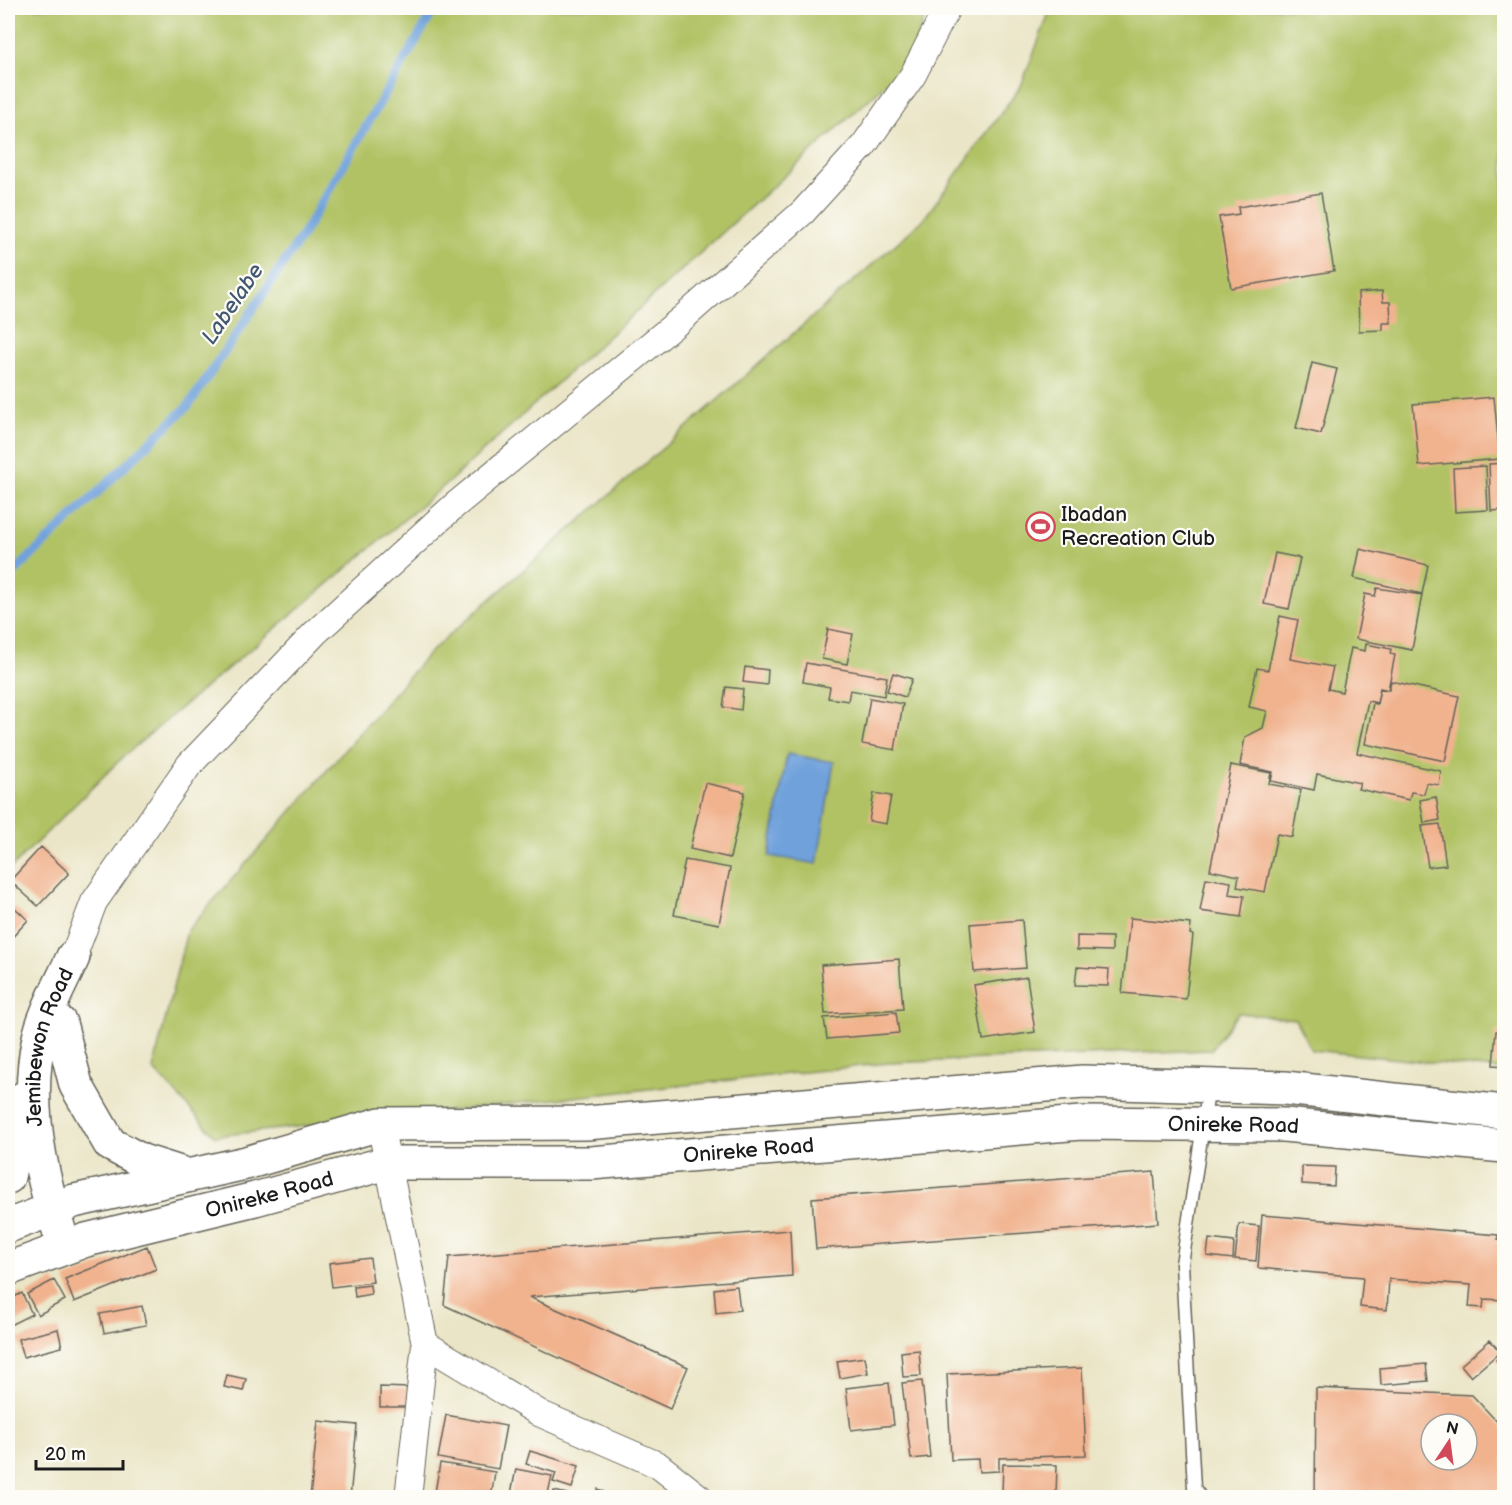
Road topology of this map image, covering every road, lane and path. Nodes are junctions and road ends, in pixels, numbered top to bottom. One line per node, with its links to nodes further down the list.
1 (947, 8): 2 (street)
2 (73, 957): 3 (main road, Jemibewon Road); 4 (main road, Jemibewon Road)
3 (60, 1023): 11 (main road); 13 (main road, Jemibewon Road)
4 (33, 1080): 12 (main road); 13 (main road, Jemibewon Road)
5 (1210, 1085): 6 (main road, Onireke Road); 7 (main road, Onireke Road); 8 (lane)
6 (1504, 1112)
7 (380, 1124): 10 (street); 11 (main road, Onireke Road)
8 (1204, 1124): 9 (main road, Onireke Road); 10 (main road, Onireke Road); 20 (lane)
9 (1504, 1146)
10 (387, 1163): 15 (main road, Onireke Road); 17 (street)
11 (188, 1175): 13 (main road, Onireke Road)
12 (8, 1177)
13 (63, 1205): 14 (main road, Onireke Road); 15 (main road, Jemibewon Road)
14 (8, 1226)
15 (75, 1244): 16 (main road, Onireke Road)
16 (8, 1269)
17 (425, 1344): 18 (street); 19 (street)
18 (408, 1497)
19 (700, 1497)
20 (1201, 1497)

